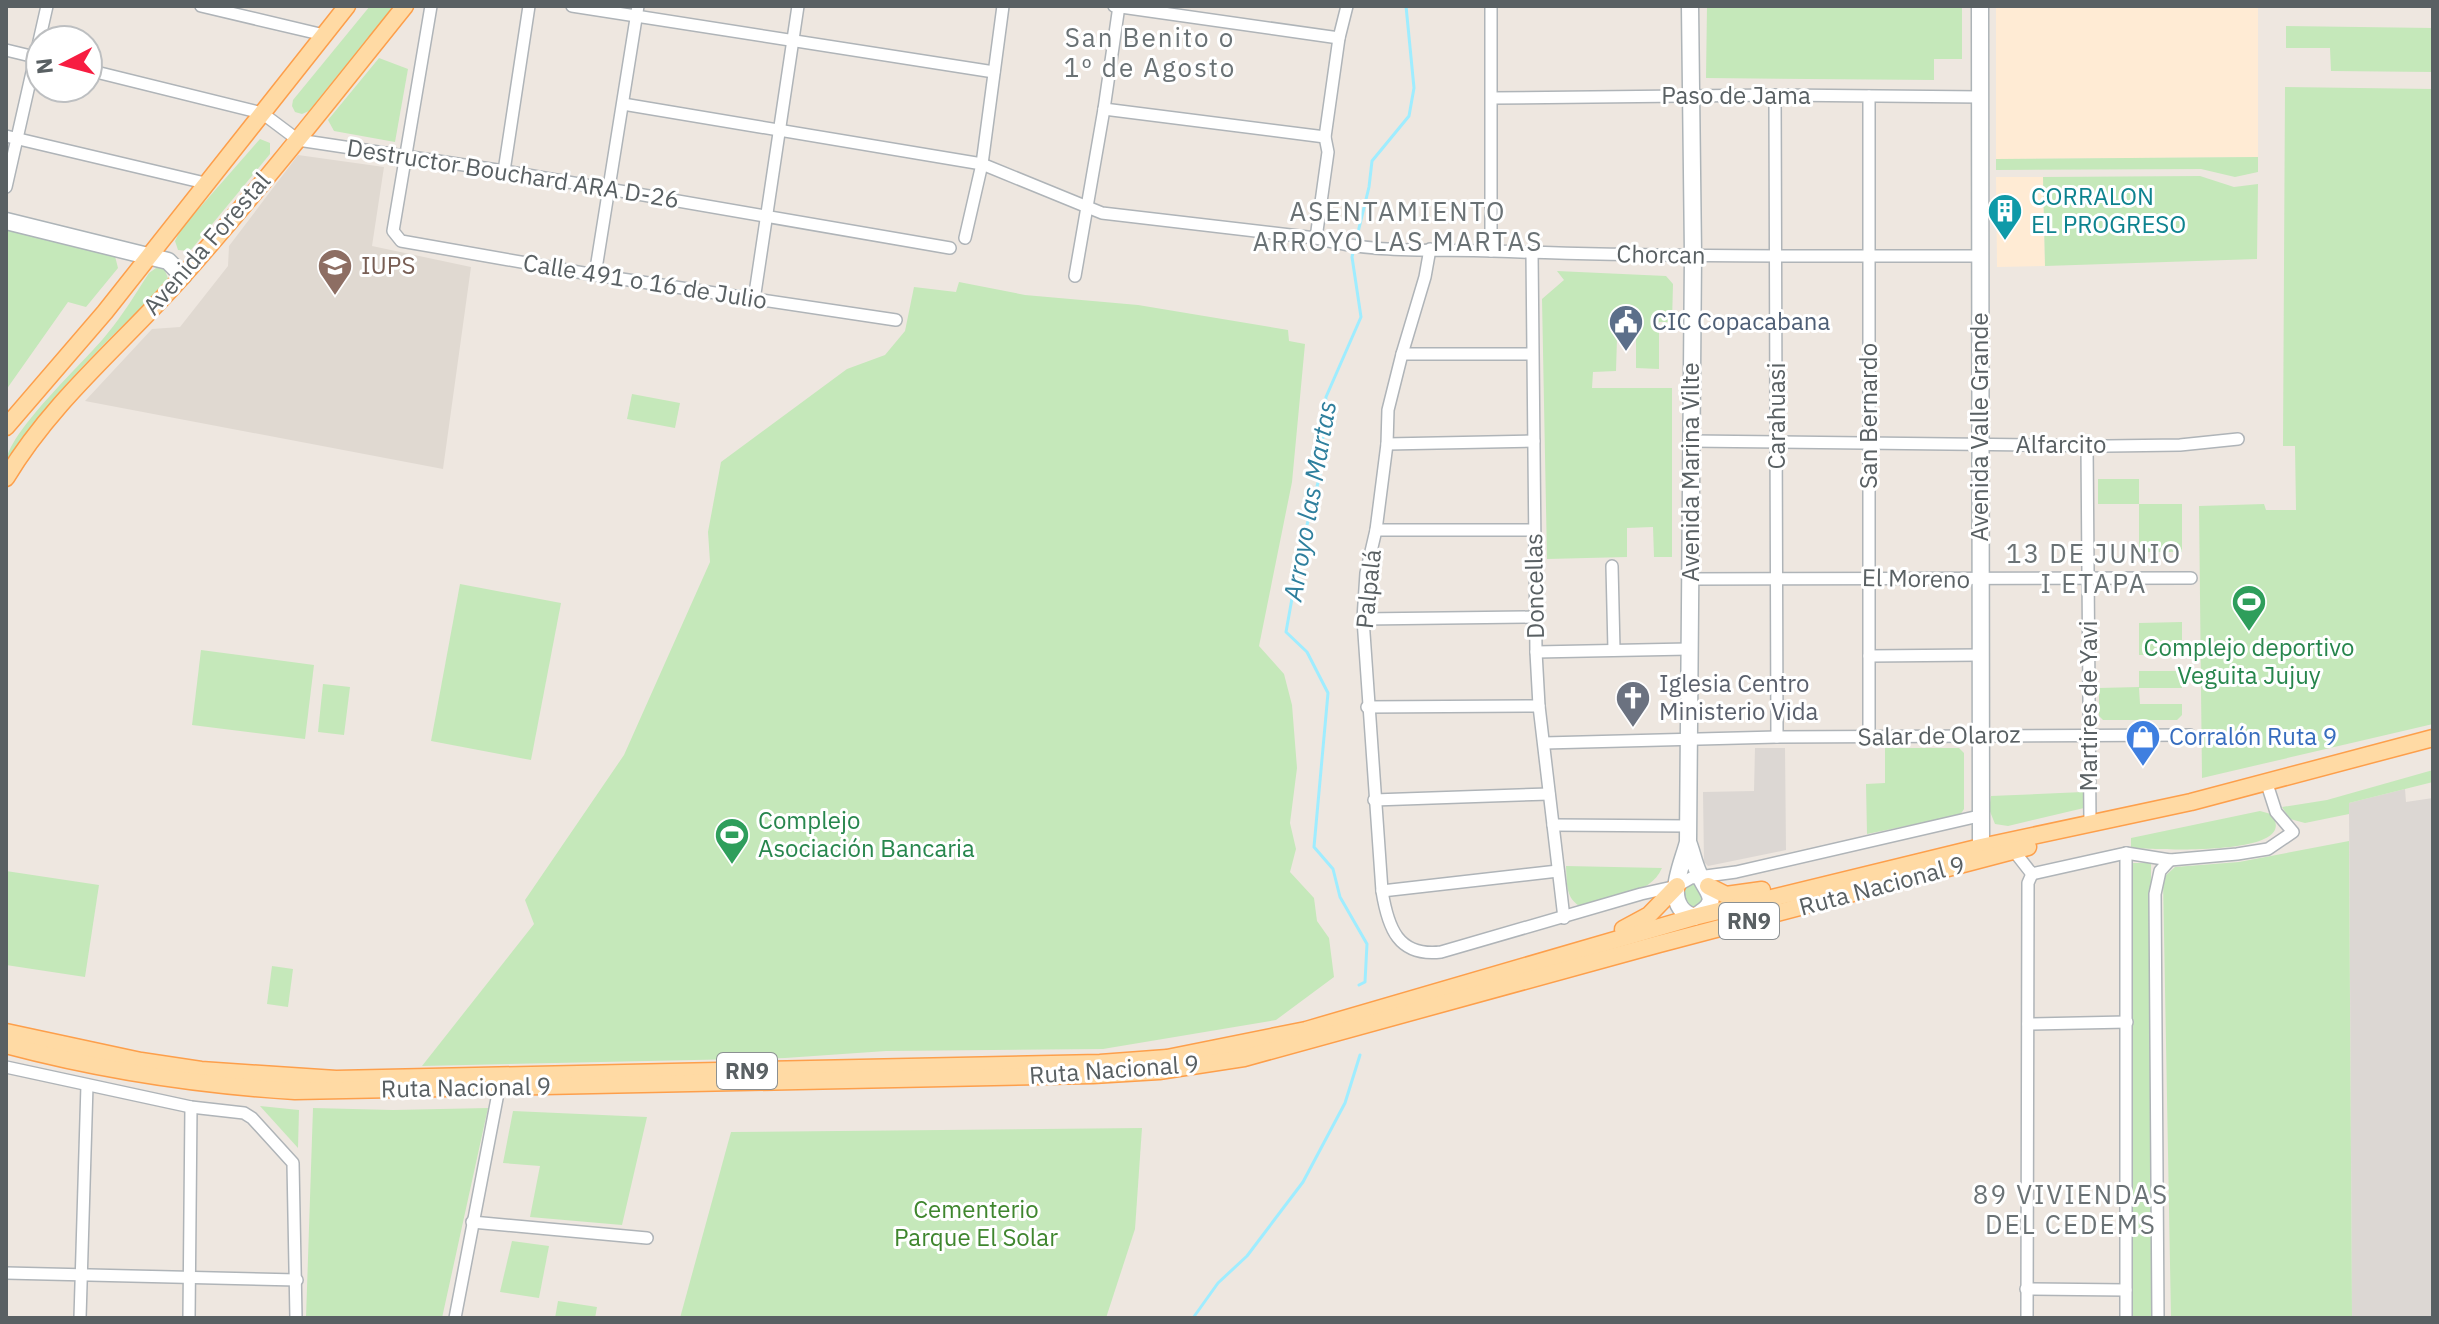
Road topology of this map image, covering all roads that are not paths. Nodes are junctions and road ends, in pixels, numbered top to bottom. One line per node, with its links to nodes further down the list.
1 (201, 6): 14 (street)
2 (347, 6): 16 (main road, Avenida Forestal)
3 (405, 6): 33 (main road, Avenida Forestal)
4 (431, 6): 34 (street)
5 (529, 6): 36 (street)
6 (572, 6): 15 (street)
7 (798, 6): 18 (street)
8 (1003, 6): 19 (street)
9 (1117, 6): 17 (street); 28 (street)
10 (1347, 6): 17 (street)
11 (1491, 6): 25 (street)
12 (1690, 6): 22 (street, Avenida Marina Vilte)
13 (1980, 6): 24 (street, Avenida Valle Grande)
14 (215, 8): 16 (street)
15 (637, 11): 18 (street); 27 (street)
16 (324, 35): 29 (main road, Avenida Forestal)
17 (1339, 38): 31 (street)
18 (793, 41): 19 (street); 30 (street)
19 (994, 72): 35 (street)
20 (104, 74): 29 (street, Destructor Bouchard ARA D-26)
21 (1775, 95): 22 (street, Paso de Jama); 23 (street, Paso de Jama); 51 (street, Carahuasi)
22 (1691, 96): 25 (street, Paso de Jama); 50 (street, Avenida Marina Vilte)
23 (1869, 96): 24 (street, Paso de Jama); 52 (street, San Bernardo)
24 (1981, 97): 53 (street, Avenida Valle Grande)
25 (1492, 98): 47 (street)
26 (24, 101): 32 (street)
27 (623, 104): 30 (street, Chorcan); 39 (street)
28 (1104, 109): 31 (street); 40 (street)
29 (262, 113): 33 (street, Destructor Bouchard ARA D-26); 37 (main road, Avenida Forestal)
30 (779, 128): 35 (street, Chorcan); 41 (street)
31 (1325, 137): 44 (street)
32 (12, 138): 37 (street); 38 (street)
33 (298, 140): 34 (street, Destructor Bouchard ARA D-26); 55 (main road, Avenida Forestal)
34 (404, 155): 36 (street, Destructor Bouchard ARA D-26); 54 (street, Calle 491 o 16 de Julio)
35 (982, 164): 40 (street, Chorcan); 43 (street)
36 (504, 171): 39 (street, Destructor Bouchard ARA D-26)
37 (205, 183): 49 (main road, Avenida Forestal)
38 (6, 187)
39 (609, 189): 41 (street, Destructor Bouchard ARA D-26); 54 (street)
40 (1088, 209): 44 (street, Chorcan); 56 (street)
41 (767, 217): 45 (street, Destructor Bouchard ARA D-26); 57 (street)
42 (6, 221): 49 (street)
43 (965, 238)
44 (1316, 238): 46 (street, Chorcan)
45 (950, 248)
46 (1430, 249): 47 (street, Chorcan); 59 (street, Palpalá)
47 (1491, 251): 48 (street, Chorcan)
48 (1532, 253): 50 (street, Chorcan); 60 (street, Doncellas)
49 (148, 255): 55 (street); 61 (main road, Avenida Forestal)
50 (1693, 255): 51 (street, Chorcan); 64 (street, Avenida Marina Vilte)
51 (1776, 255): 52 (street, Chorcan); 65 (street, Carahuasi)
52 (1869, 256): 53 (street, Chorcan); 66 (street, San Bernardo)
53 (1981, 256): 68 (street, Avenida Valle Grande)
54 (595, 275): 57 (street, Calle 491 o 16 de Julio)
55 (183, 276): 70 (main road, Avenida Forestal)
56 (1075, 276)
57 (754, 300): 58 (street, Calle 491 o 16 de Julio)
58 (896, 320)
59 (1402, 354): 60 (street); 67 (street, Palpalá)
60 (1532, 354): 63 (street, Doncellas)
61 (6, 427)
62 (2238, 439): 69 (street, Alfarcito)
63 (1534, 441): 67 (street); 72 (street, Doncellas)
64 (1691, 441): 65 (street, Alfarcito); 77 (street, Avenida Marina Vilte)
65 (1777, 442): 66 (street, Alfarcito); 78 (street, Carahuasi)
66 (1869, 443): 68 (street, Alfarcito); 75 (street, San Bernardo)
67 (1387, 444): 71 (street, Palpalá)
68 (1980, 445): 69 (street, Alfarcito); 79 (street, Avenida Valle Grande)
69 (2087, 445): 74 (street, Martires de Yavi)
70 (6, 478)
71 (1376, 530): 72 (street); 81 (street, Palpalá)
72 (1534, 530): 80 (street, Doncellas)
73 (1612, 566): 83 (street)
74 (2088, 577): 76 (street, El Moreno); 79 (street, El Moreno); 89 (street, Martires de Yavi)
75 (1869, 578): 78 (street, El Moreno); 79 (street, El Moreno); 86 (street, San Bernardo)
76 (2191, 578)
77 (1690, 579): 78 (street, El Moreno); 82 (street, Avenida Marina Vilte)
78 (1778, 579): 92 (street, Carahuasi)
79 (1980, 580): 85 (street, Avenida Valle Grande)
80 (1535, 617): 81 (street); 84 (street, Doncellas)
81 (1363, 619): 88 (street, Palpalá)
82 (1689, 649): 83 (street); 95 (street, Avenida Marina Vilte)
83 (1614, 650): 84 (street)
84 (1536, 652): 87 (street, Doncellas)
85 (1980, 655): 86 (street); 90 (street, Avenida Valle Grande)
86 (1869, 656): 93 (street, San Bernardo)
87 (1539, 706): 88 (street); 96 (street, Doncellas)
88 (1367, 707): 99 (street, Palpalá)
89 (2089, 734): 90 (street, Salar de Olaroz); 91 (street, Salar de Olaroz); 102 (street, Martires de Yavi)
90 (1980, 735): 93 (street, Salar de Olaroz); 101 (street, Avenida Valle Grande)
91 (2190, 735)
92 (1777, 737): 93 (street, Salar de Olaroz); 95 (street, Salar de Olaroz)
93 (1869, 737)
94 (2433, 738): 97 (main road, Ruta Nacional 9 / RN9)
95 (1689, 740): 96 (street, Salar de Olaroz); 104 (street, Avenida Marina Vilte)
96 (1544, 743): 98 (street, Doncellas)
97 (2266, 781): 100 (main road, Ruta Nacional 9 / RN9); 108 (street)
98 (1549, 794): 99 (street); 103 (street, Doncellas)
99 (1374, 800): 115 (street, Palpalá)
100 (2191, 802): 102 (main road, Ruta Nacional 9 / RN9); 106 (main road, Ruta Nacional 9 / RN9)
101 (1979, 816): 105 (street, Avenida Valle Grande); 110 (street)
102 (2090, 823): 105 (main road, Ruta Nacional 9 / RN9)
103 (1553, 825): 104 (street); 109 (street, Doncellas)
104 (1688, 834): 113 (street, Avenida Marina Vilte); 114 (street, Avenida Marina Vilte)
105 (1981, 847): 111 (main road, Ruta Nacional 9 / RN9)
106 (2014, 851): 112 (street); 118 (main road, Ruta Nacional 9 / RN9)
107 (2126, 853): 108 (street); 112 (street); 121 (street)
108 (2170, 860): 143 (street)
109 (1558, 871): 115 (street); 117 (street, Doncellas)
110 (1736, 872): 114 (street); 114 (street)
111 (1870, 873): 114 (main road); 116 (main road, Ruta Nacional 9 / RN9)
112 (2032, 874): 122 (street)
113 (1677, 886): 114 (street); 116 (street); 117 (street); 119 (main road)
114 (1709, 890): 116 (street)
115 (1382, 891): 117 (street, Palpalá)
116 (1694, 917): 118 (main road); 119 (main road, Ruta Nacional 9 / RN9); 120 (main road)
117 (1564, 918)
118 (1727, 927): 120 (main road, Ruta Nacional 9 / RN9)
119 (1571, 952): 123 (main road, Ruta Nacional 9 / RN9)
120 (1549, 975): 127 (main road, Ruta Nacional 9 / RN9)
121 (2127, 1022): 122 (street); 136 (street)
122 (2028, 1024): 135 (street)
123 (6, 1032)
124 (6, 1045): 127 (main road, Ruta Nacional 9 / RN9)
125 (6, 1067): 126 (street)
126 (87, 1085): 128 (street); 132 (street)
127 (499, 1088): 129 (street)
128 (191, 1107): 133 (street); 134 (street)
129 (472, 1222): 130 (street); 140 (street)
130 (647, 1238)
131 (6, 1273): 132 (street)
132 (80, 1275): 133 (street); 137 (street)
133 (191, 1277): 134 (street); 138 (street)
134 (297, 1280): 139 (street)
135 (2026, 1289): 136 (street); 141 (street)
136 (2126, 1290): 142 (street)
137 (80, 1318)
138 (189, 1318)
139 (296, 1318)
140 (455, 1318)
141 (2027, 1318)
142 (2126, 1318)
143 (2158, 1318)

